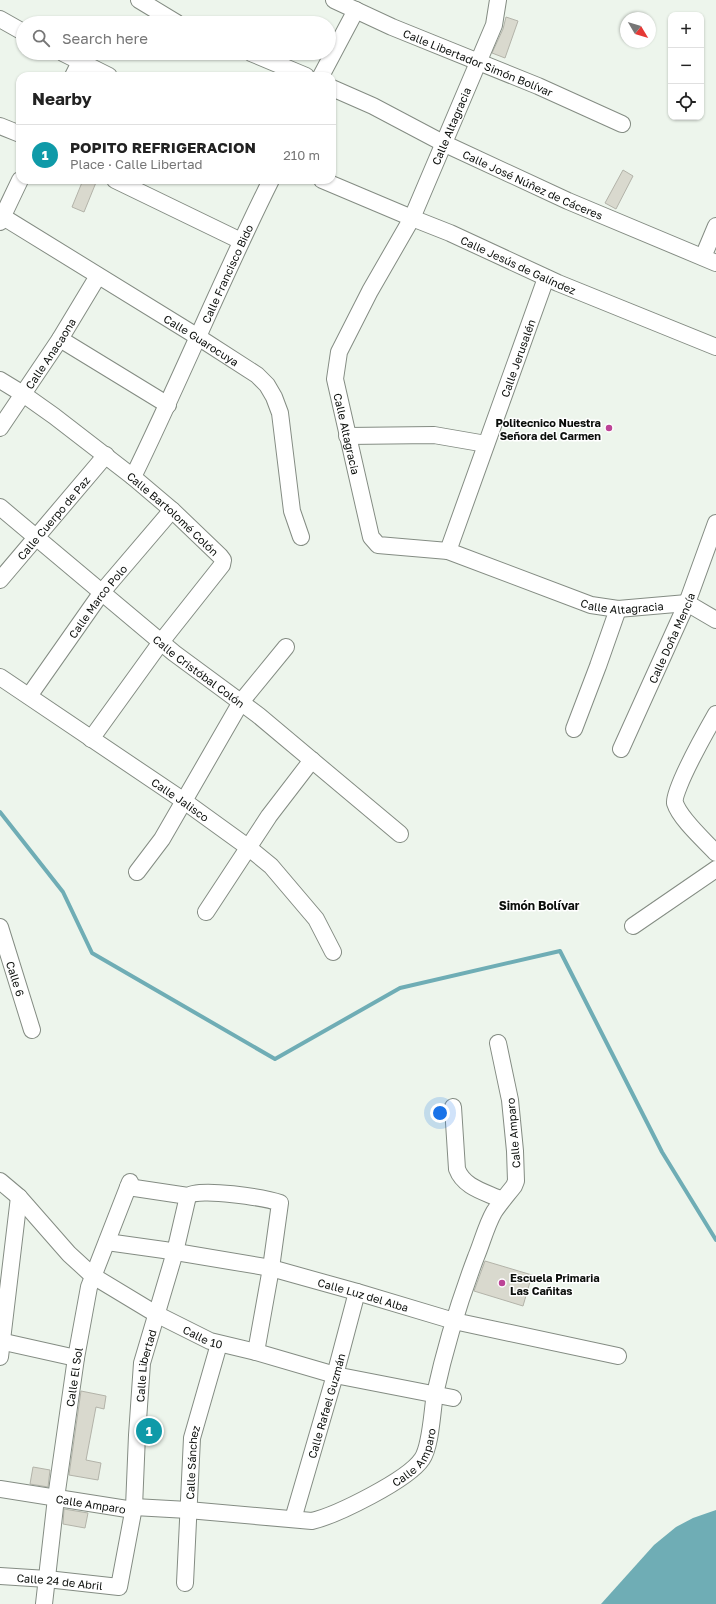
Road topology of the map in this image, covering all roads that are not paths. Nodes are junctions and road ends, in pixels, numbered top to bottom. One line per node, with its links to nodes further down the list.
1 (139, 0): 5 (street)
2 (334, 0): 4 (street, Calle Libertador Simón Bolívar)
3 (498, 0): 12 (street, Calle Altagracia)
4 (356, 10): 8 (street); 12 (street, Calle Libertador Simón Bolívar)
5 (165, 16)
6 (0, 19): 7 (street)
7 (16, 28)
8 (336, 48)
9 (69, 60): 13 (street)
10 (268, 60): 15 (street)
11 (329, 60): 16 (street)
12 (478, 61): 18 (street, Calle Libertador Simón Bolívar); 21 (street, Calle Altagracia)
13 (77, 69): 14 (street)
14 (91, 72)
15 (296, 72)
16 (323, 72)
17 (336, 90): 21 (street, Calle José Núñez de Cáceres)
18 (622, 124)
19 (0, 126): 20 (street)
20 (16, 132)
21 (443, 143): 27 (street, Calle Altagracia); 30 (street, Calle José Núñez de Cáceres)
22 (18, 184): 26 (street)
23 (124, 184): 29 (street)
24 (269, 184): 29 (street, Calle Francisco Bido)
25 (331, 184): 27 (street, Calle Jesús de Galíndez)
26 (1, 218): 31 (street, Calle Guarocuya)
27 (412, 218): 32 (street, Calle Jesús de Galíndez); 40 (street, Calle Altagracia)
28 (716, 226): 30 (street)
29 (241, 241): 33 (street, Calle Francisco Bido)
30 (709, 260)
31 (98, 276): 33 (street, Calle Guarocuya); 34 (street, Calle Anacaona)
32 (546, 278): 35 (street, Calle Jesús de Galíndez); 41 (street, Calle Jerusalén)
33 (198, 337): 38 (street, Calle Francisco Bido); 48 (street, Calle Guarocuya)
34 (60, 339): 37 (street, Calle Anacaona); 38 (street)
35 (716, 347)
36 (0, 380): 37 (street, Calle Bartolomé Colón)
37 (23, 394): 39 (street, Calle Anacaona); 42 (street, Calle Bartolomé Colón)
38 (168, 405): 43 (street, Calle Francisco Bido)
39 (0, 428)
40 (347, 436): 41 (street); 49 (street, Calle Altagracia)
41 (486, 444): 49 (street, Calle Jerusalén)
42 (106, 455): 43 (street, Calle Bartolomé Colón); 47 (street, Calle Cuerpo de Paz)
43 (133, 477): 45 (street, Calle Bartolomé Colón)
44 (0, 507): 47 (street, Calle Cristóbal Colón)
45 (172, 510): 51 (street, Calle Marco Polo); 55 (street, Calle Bartolomé Colón)
46 (716, 523): 52 (street, Calle Doña Mencía)
47 (36, 537): 50 (street, Calle Cuerpo de Paz); 51 (street, Calle Cristóbal Colón)
48 (301, 537)
49 (448, 551): 53 (street, Calle Altagracia)
50 (0, 580)
51 (102, 592): 55 (street, Calle Cristóbal Colón); 58 (street, Calle Marco Polo)
52 (687, 603): 53 (street, Calle Altagracia); 54 (street); 64 (street, Calle Doña Mencía)
53 (618, 609): 61 (street)
54 (716, 620)
55 (161, 642): 59 (street, Calle Cristóbal Colón); 63 (street, Calle Bartolomé Colón)
56 (286, 647): 59 (street)
57 (0, 677): 58 (street, Calle Jalisco)
58 (29, 696): 63 (street, Calle Jalisco)
59 (241, 702): 65 (street, Calle Cristóbal Colón); 66 (street)
60 (716, 714): 62 (street)
61 (574, 729)
62 (710, 737): 69 (street)
63 (91, 739): 66 (street, Calle Jalisco)
64 (621, 749)
65 (312, 760): 67 (street, Calle Cristóbal Colón); 68 (street)
66 (184, 801): 68 (street, Calle Jalisco); 71 (street)
67 (400, 834)
68 (249, 848): 72 (street); 75 (street, Calle Jalisco)
69 (716, 853)
70 (716, 869): 73 (street)
71 (137, 872)
72 (206, 912)
73 (633, 926)
74 (1, 935): 76 (street, Calle 6)
75 (333, 952)
76 (32, 1030)
77 (498, 1043): 82 (street, Calle Amparo)
78 (453, 1107): 82 (street)
79 (0, 1181): 81 (street, Calle 10)
80 (188, 1196): 84 (street, Calle El Sol); 85 (street, Calle Libertad); 86 (street)
81 (19, 1197): 83 (street); 87 (street, Calle 10)
82 (502, 1200): 90 (street, Calle Amparo)
83 (7, 1241): 91 (street)
84 (107, 1242): 85 (street, Calle Luz del Alba); 87 (street, Calle El Sol)
85 (175, 1252): 86 (street, Calle Luz del Alba); 89 (street, Calle Libertad)
86 (271, 1268): 88 (street, Calle Luz del Alba); 93 (street)
87 (93, 1276): 89 (street, Calle 10); 96 (street, Calle El Sol)
88 (357, 1292): 90 (street, Calle Luz del Alba); 97 (street, Calle Rafael Guzmán)
89 (156, 1314): 92 (street, Calle 10); 102 (street, Calle Libertad)
90 (454, 1321): 94 (street, Calle Luz del Alba); 98 (street, Calle Amparo)
91 (1, 1341): 95 (street); 96 (street)
92 (218, 1344): 93 (street, Calle 10); 103 (street, Calle Sánchez)
93 (256, 1352): 97 (street, Calle 10)
94 (618, 1356)
95 (0, 1357)
96 (76, 1358): 101 (street, Calle El Sol)
97 (335, 1375): 98 (street, Calle 10); 104 (street, Calle Rafael Guzmán)
98 (435, 1394): 99 (street, Calle 10); 104 (street, Calle Amparo)
99 (453, 1398)
100 (0, 1490): 101 (street, Calle Amparo)
101 (56, 1498): 102 (street, Calle Amparo); 106 (street, Calle El Sol)
102 (134, 1507): 103 (street, Calle Amparo); 108 (street, Calle Libertad)
103 (188, 1510): 104 (street, Calle Amparo); 107 (street, Calle Sánchez)
104 (293, 1519)
105 (0, 1576): 106 (street, Calle 24 de Abril)
106 (47, 1579): 108 (street, Calle 24 de Abril); 109 (street, Calle El Sol)
107 (185, 1583)
108 (119, 1587)
109 (44, 1604)

